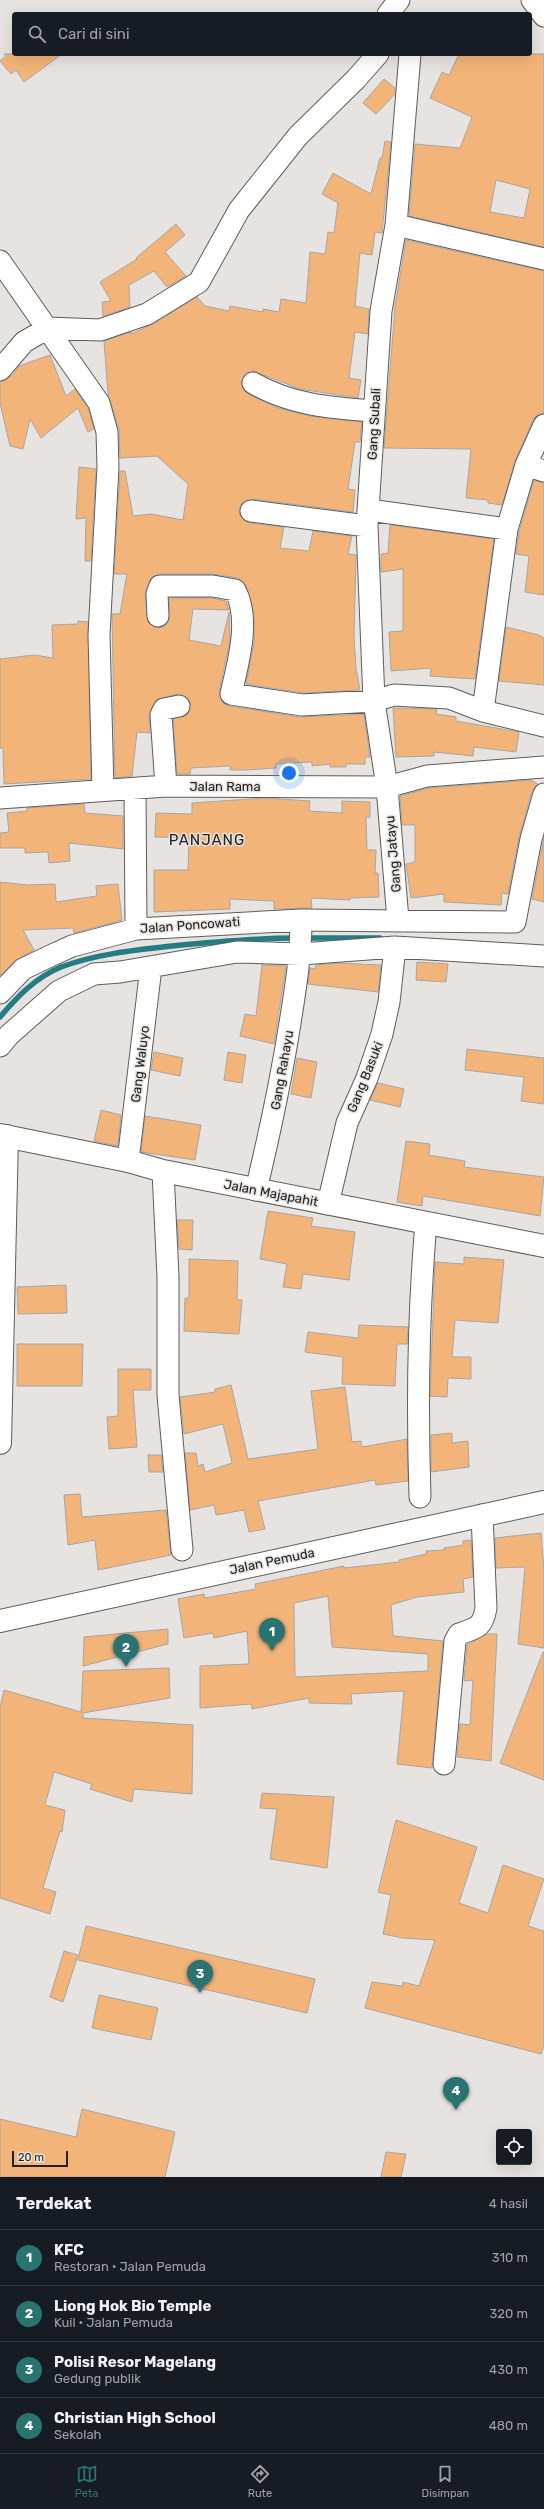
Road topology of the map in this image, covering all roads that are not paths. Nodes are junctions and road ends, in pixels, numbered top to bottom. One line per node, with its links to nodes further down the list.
1 (399, 0): 3 (street)
2 (532, 0): 4 (street)
3 (390, 12)
4 (544, 16)
5 (376, 56): 10 (street)
6 (410, 58): 7 (street, Gang Subali)
7 (396, 225): 8 (street); 13 (street, Gang Subali)
8 (544, 259)
9 (0, 261): 10 (street)
10 (48, 328): 11 (street); 27 (street)
11 (0, 370)
12 (253, 383): 13 (street)
13 (374, 411): 17 (street, Gang Subali)
14 (544, 425): 15 (street)
15 (535, 468): 18 (street)
16 (251, 511): 17 (street)
17 (368, 518): 18 (street); 20 (street, Gang Subali)
18 (507, 529): 22 (street)
19 (158, 616): 20 (street)
20 (374, 701): 22 (street); 26 (street, Gang Subali)
21 (179, 706): 25 (street)
22 (483, 711): 23 (street)
23 (544, 726)
24 (544, 767): 26 (street, Jalan Rama)
25 (166, 786): 26 (street, Jalan Rama); 28 (street, Jalan Rama)
26 (386, 787): 31 (street, Gang Jatayu)
27 (103, 789): 28 (street, Jalan Rama); 30 (street, Jalan Rama)
28 (135, 789): 33 (street)
29 (544, 794): 31 (street, Jalan Poncowati)
30 (0, 798)
31 (398, 920): 32 (street, Jalan Poncowati)
32 (301, 924): 33 (street, Jalan Poncowati); 35 (street, Gang Rahayu)
33 (136, 929): 38 (street, Jalan Poncowati)
34 (395, 947): 35 (street); 36 (street); 44 (street, Gang Basuki)
35 (301, 952): 37 (street); 43 (street, Gang Rahayu)
36 (544, 956)
37 (151, 967): 39 (street); 41 (street, Gang Waluyo)
38 (0, 993)
39 (0, 1046)
40 (3, 1136): 41 (street, Jalan Majapahit); 47 (street)
41 (128, 1161): 42 (street, Jalan Majapahit)
42 (163, 1171): 43 (street, Jalan Majapahit); 51 (street)
43 (256, 1190): 44 (street, Jalan Majapahit)
44 (328, 1204): 45 (street, Jalan Majapahit)
45 (426, 1223): 46 (street, Jalan Majapahit); 48 (street)
46 (544, 1246)
47 (0, 1443)
48 (420, 1497)
49 (544, 1502): 50 (street, Jalan Pemuda)
50 (482, 1515): 52 (street, Jalan Pemuda); 53 (street)
51 (182, 1550)
52 (0, 1621)
53 (444, 1764)

